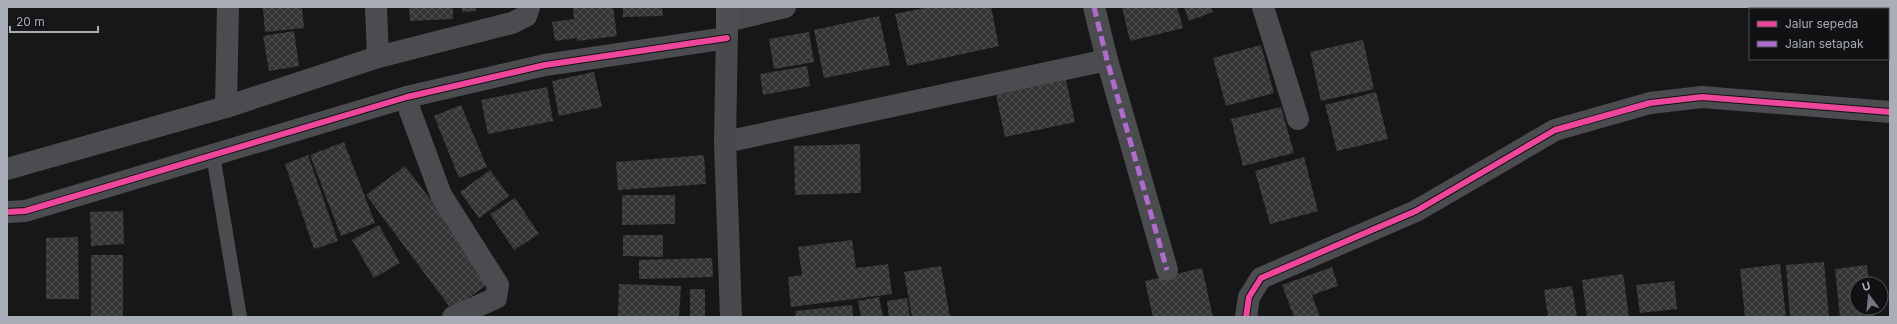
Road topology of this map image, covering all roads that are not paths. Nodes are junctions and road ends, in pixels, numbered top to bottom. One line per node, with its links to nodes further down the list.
1 (228, 7): 11 (street)
2 (376, 7): 8 (street)
3 (529, 7): 8 (street)
4 (785, 7): 7 (street)
5 (1094, 7): 9 (street)
6 (1263, 7): 13 (street)
7 (727, 24): 10 (street); 14 (main road)
8 (378, 57): 11 (street)
9 (1107, 60): 14 (street); 18 (street)
10 (407, 97): 15 (street); 20 (street)
11 (226, 107): 16 (street)
12 (1890, 112): 22 (street)
13 (1298, 118)
14 (725, 142): 21 (main road)
15 (213, 155): 17 (street); 19 (lane)
16 (7, 169)
17 (7, 212)
18 (1167, 270)
19 (240, 317)
20 (453, 317)
21 (731, 317)
22 (1246, 317)

